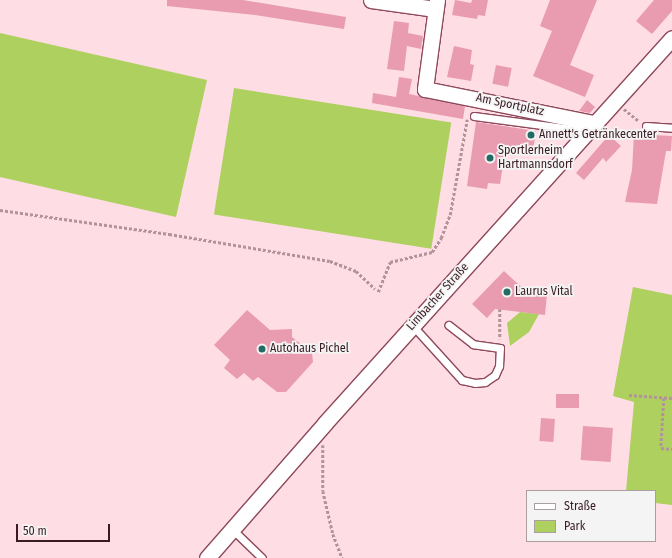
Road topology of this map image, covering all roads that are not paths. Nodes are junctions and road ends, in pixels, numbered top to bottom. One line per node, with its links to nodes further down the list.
1 (371, 0): 2 (street)
2 (436, 4): 6 (street, Am Sportplatz)
3 (672, 38): 6 (street, Limbacher Straße)
4 (474, 116): 6 (lane)
5 (646, 126): 7 (lane)
6 (591, 127): 9 (street, Limbacher Straße)
7 (672, 128)
8 (449, 325): 9 (lane)
9 (413, 326): 10 (street, Limbacher Straße)
10 (233, 530): 11 (street, Limbacher Straße); 12 (lane)
11 (207, 558)
12 (262, 558)

